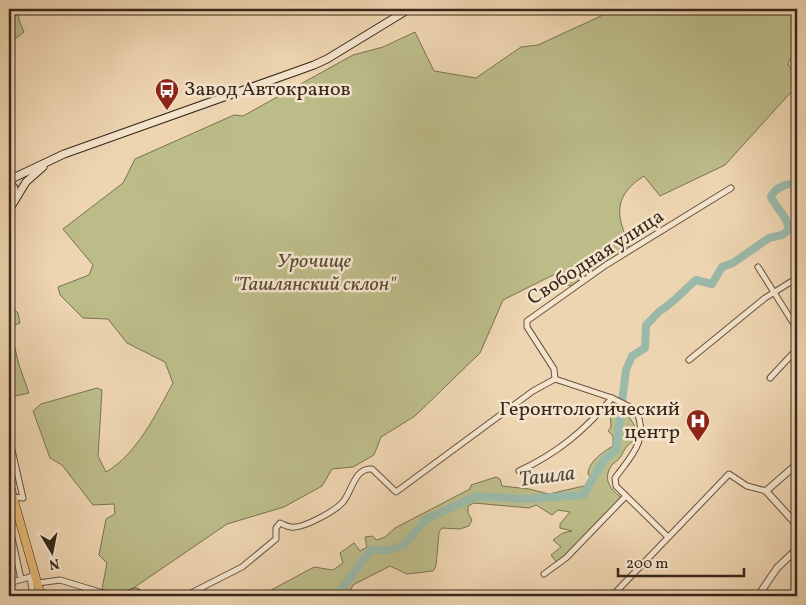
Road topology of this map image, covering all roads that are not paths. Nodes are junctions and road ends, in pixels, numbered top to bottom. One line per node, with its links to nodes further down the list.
1 (409, 9): 2 (main road)
2 (56, 158): 3 (main road); 5 (main road)
3 (9, 182): 5 (main road)
4 (731, 188): 13 (street, Свободная улица)
5 (9, 209)
6 (758, 267): 8 (street)
7 (797, 278): 8 (street)
8 (773, 293): 9 (street); 11 (street)
9 (797, 329)
10 (797, 349): 12 (street)
11 (689, 360)
12 (770, 378)
13 (555, 379): 14 (street); 36 (street)
14 (612, 398): 17 (street); 21 (street)
15 (9, 437): 20 (street)
16 (797, 464): 19 (street)
17 (519, 471)
18 (9, 483): 20 (main road)
19 (766, 491): 23 (street); 24 (street)
20 (12, 497): 27 (main road)
21 (625, 497): 24 (street); 26 (street)
22 (9, 524): 28 (street)
23 (797, 525)
24 (668, 537): 37 (street)
25 (797, 549): 38 (street)
26 (544, 574)
27 (33, 575): 28 (street); 30 (main road); 31 (street)
28 (21, 579): 29 (street)
29 (9, 583)
30 (38, 583): 32 (main road); 33 (street)
31 (33, 596)
32 (42, 596)
33 (113, 596)
34 (117, 596): 35 (street)
35 (144, 596)
36 (185, 596)
37 (612, 596)
38 (758, 596)

